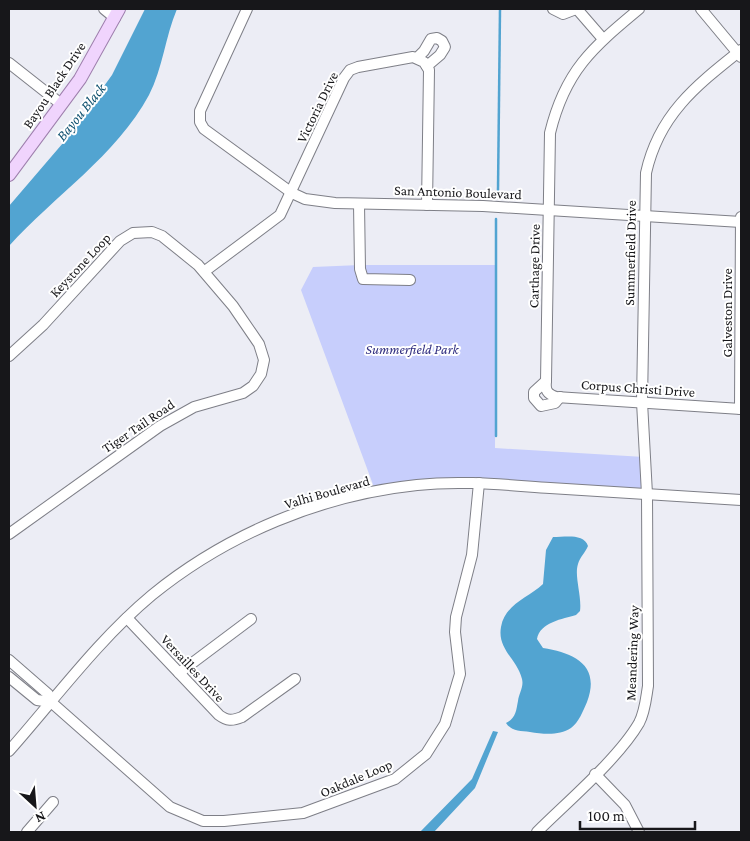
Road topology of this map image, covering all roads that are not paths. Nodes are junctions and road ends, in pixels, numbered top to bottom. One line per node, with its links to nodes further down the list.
1 (104, 9): 7 (street)
2 (247, 9): 15 (street, San Antonio Boulevard)
3 (553, 9): 4 (street)
4 (577, 9): 8 (street)
5 (639, 9): 8 (street, Carthage Drive)
6 (701, 9): 9 (street)
7 (117, 13): 13 (main road, Bayou Black Drive)
8 (603, 39): 18 (street, Carthage Drive)
9 (740, 53): 19 (street, Summerfield Drive)
10 (417, 58): 12 (street); 12 (street); 15 (street, Victoria Drive)
11 (9, 63): 13 (street)
12 (426, 66): 17 (street)
13 (61, 104): 14 (main road, Bayou Black Drive)
14 (9, 175)
15 (292, 193): 16 (street, San Antonio Boulevard); 22 (street, Victoria Drive)
16 (359, 204): 17 (street, San Antonio Boulevard); 23 (street)
17 (427, 204): 18 (street, San Antonio Boulevard)
18 (549, 209): 19 (street, San Antonio Boulevard); 25 (street, Carthage Drive)
19 (644, 215): 21 (street, San Antonio Boulevard); 26 (street, Summerfield Drive)
20 (741, 217): 21 (street, Galveston Drive)
21 (741, 224): 27 (street, Galveston Drive)
22 (204, 272): 24 (street, Keystone Loop); 31 (street, Tiger Tail Road)
23 (410, 280)
24 (9, 356)
25 (546, 381): 26 (street, Corpus Christi Drive)
26 (642, 402): 27 (street, Corpus Christi Drive); 29 (street, Summerfield Drive)
27 (741, 409)
28 (479, 483): 29 (street, Valhi Boulevard); 32 (street, Valhi Boulevard); 38 (street, Oakdale Loop)
29 (647, 494): 30 (street, Valhi Boulevard); 40 (street, Meandering Way)
30 (741, 500)
31 (9, 534)
32 (127, 618): 35 (street, Versailles Drive); 38 (street, Valhi Boulevard)
33 (251, 619): 35 (street)
34 (9, 660): 38 (street)
35 (180, 673): 37 (street, Versailles Drive)
36 (9, 677): 38 (street)
37 (295, 679)
38 (52, 702): 39 (street, Valhi Boulevard)
39 (9, 751)
40 (595, 774): 43 (street, Meandering Way); 44 (street)
41 (52, 802): 42 (street)
42 (27, 832)
43 (537, 832)
44 (639, 832)

